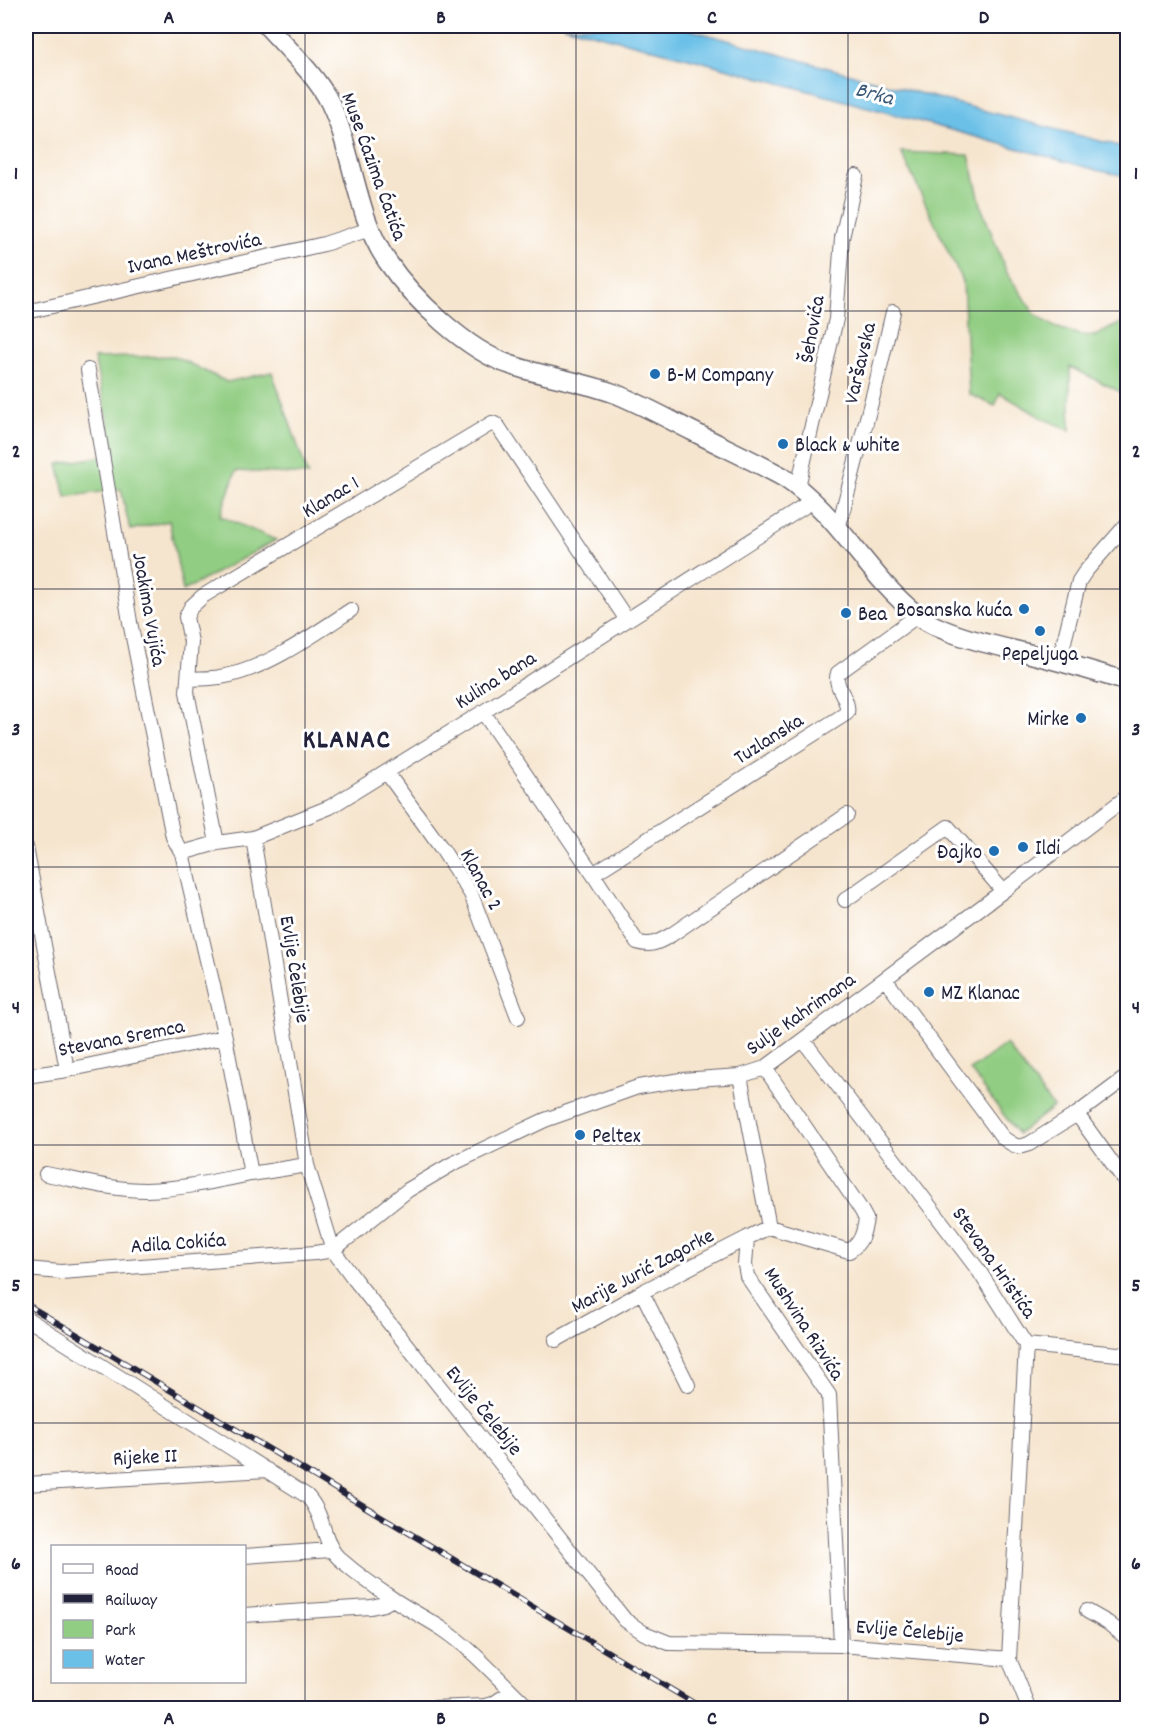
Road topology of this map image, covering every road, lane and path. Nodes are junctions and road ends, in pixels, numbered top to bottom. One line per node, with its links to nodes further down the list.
1 (267, 26): 3 (main road, Muse Ćazima Ćatića)
2 (856, 176): 7 (street, Šehovića)
3 (370, 229): 4 (street, Ivana Meštrovića); 7 (main road, Muse Ćazima Ćatića)
4 (26, 312)
5 (893, 312): 10 (street, Varšavska)
6 (88, 370): 24 (street, Joakima Vujića)
7 (798, 487): 8 (main road, Muse Ćazima Ćatića)
8 (813, 501): 10 (main road, Muse Ćazima Ćatića); 13 (street, Kulina bana)
9 (1128, 523): 14 (street)
10 (838, 529): 12 (main road, Muse Ćazima Ćatića)
11 (351, 610): 15 (street)
12 (917, 616): 14 (main road, Muse Ćazima Ćatića); 25 (street, Tuzlanska)
13 (627, 620): 15 (street, Klanac 1); 17 (street, Kulina bana)
14 (1059, 662): 16 (main road, Muse Ćazima Ćatića)
15 (188, 679): 22 (street, Klanac 1)
16 (1128, 682)
17 (483, 712): 18 (street, Kulina bana); 25 (street)
18 (387, 773): 21 (street, Kulina bana); 29 (street, Klanac 2)
19 (1128, 796): 26 (street, Sulje Kahrimana)
20 (847, 815): 25 (street)
21 (253, 838): 22 (street, Kulina bana); 38 (street, Evlije Čelebije)
22 (217, 843): 24 (street, Kulina bana)
23 (26, 847): 33 (street)
24 (183, 853): 30 (street, Joakima Vujića)
25 (592, 874)
26 (1003, 891): 27 (street); 28 (street, Sulje Kahrimana)
27 (845, 900)
28 (885, 979): 31 (street, Sulje Kahrimana); 37 (street)
29 (518, 1017)
30 (225, 1037): 33 (street, Stevana Sremca); 39 (street, Joakima Vujića)
31 (803, 1040): 32 (street, Sulje Kahrimana); 49 (street, Stevana Hristića)
32 (765, 1068): 35 (street, Sulje Kahrimana); 42 (street)
33 (67, 1070): 34 (street, Stevana Sremca)
34 (26, 1076)
35 (740, 1076): 42 (street); 44 (street, Sulje Kahrimana)
36 (1128, 1076): 37 (street)
37 (1077, 1114): 41 (street)
38 (307, 1165): 39 (street); 44 (street, Evlije Čelebije)
39 (251, 1173): 40 (street)
40 (46, 1174)
41 (1128, 1185)
42 (769, 1227): 43 (street)
43 (747, 1238): 46 (street, Marije Jurić Zagorke); 60 (street, Mushvina Rizvića)
44 (333, 1250): 45 (street, Adila Cokića); 60 (street, Evlije Čelebije)
45 (26, 1269)
46 (642, 1292): 48 (street, Marije Jurić Zagorke); 51 (street)
47 (26, 1318): 52 (street)
48 (556, 1340)
49 (1026, 1345): 50 (street); 61 (street, Stevana Hristića)
50 (1128, 1355)
51 (688, 1385)
52 (267, 1470): 53 (street, Rijeke II); 54 (street)
53 (26, 1484)
54 (331, 1550): 55 (street); 56 (street)
55 (246, 1556)
56 (393, 1599): 58 (street); 62 (street)
57 (1087, 1611): 59 (street)
58 (246, 1615)
59 (1128, 1639)
60 (842, 1645): 61 (street, Evlije Čelebije)
61 (1009, 1659): 65 (street)
62 (511, 1692): 63 (street); 64 (street)
63 (433, 1708)
64 (529, 1708)
65 (1029, 1708)

